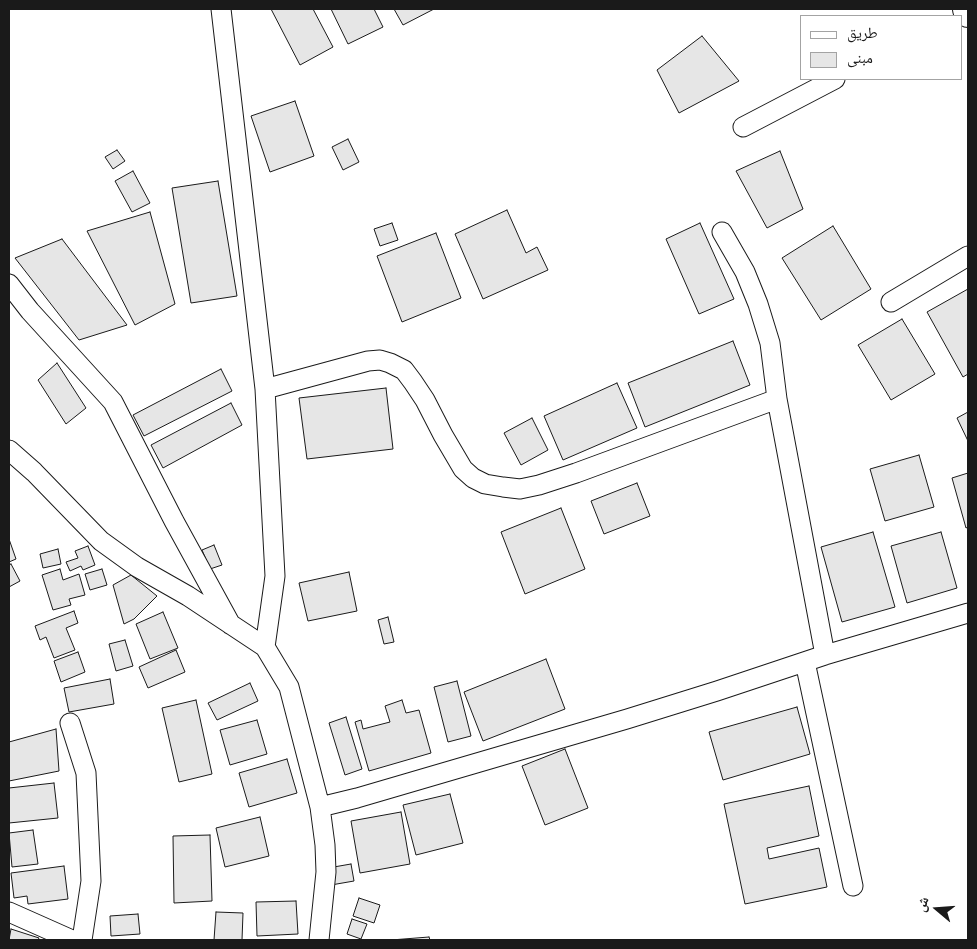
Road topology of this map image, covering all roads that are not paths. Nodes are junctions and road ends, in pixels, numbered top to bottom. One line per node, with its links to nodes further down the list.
1 (221, 9): 11 (street)
2 (967, 9): 3 (highway); 4 (street)
3 (968, 13)
4 (956, 15)
5 (833, 80): 6 (street)
6 (743, 127)
7 (722, 232): 12 (street)
8 (968, 256): 10 (street)
9 (9, 284): 15 (street)
10 (891, 302)
11 (265, 389): 12 (street); 16 (street)
12 (777, 398): 17 (street)
13 (9, 450): 15 (street)
14 (968, 613): 17 (street)
15 (231, 625): 16 (street)
16 (265, 647): 20 (street)
17 (825, 655): 18 (street)
18 (804, 662): 20 (street); 21 (street)
19 (70, 723): 24 (street)
20 (320, 807): 25 (street)
21 (853, 886)
22 (9, 912): 23 (street)
23 (72, 940)
24 (82, 940)
25 (319, 940)

